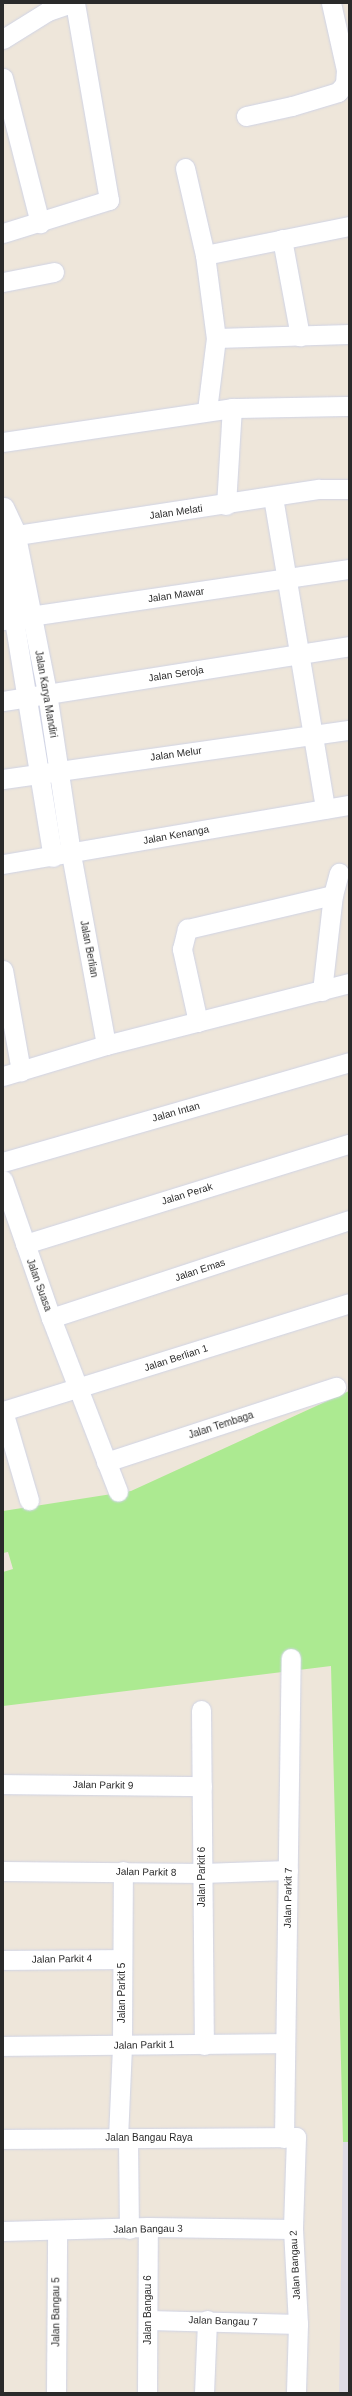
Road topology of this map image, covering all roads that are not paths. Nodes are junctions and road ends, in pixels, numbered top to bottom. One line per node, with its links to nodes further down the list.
1 (71, 3): 4 (street)
2 (75, 3): 9 (street)
3 (331, 3): 6 (street)
4 (3, 38)
5 (3, 78): 9 (street)
6 (345, 88): 7 (street)
7 (246, 116)
8 (185, 168): 13 (street)
9 (40, 223): 11 (street)
10 (349, 226): 12 (street)
11 (3, 233)
12 (282, 239): 13 (street); 17 (street)
13 (205, 255): 18 (street)
14 (54, 272): 15 (street)
15 (3, 282)
16 (349, 334): 17 (street)
17 (300, 336): 18 (street)
18 (216, 338): 21 (street)
19 (349, 406): 20 (street)
20 (232, 408): 21 (street); 25 (street)
21 (206, 410): 22 (street)
22 (3, 442)
23 (349, 489): 24 (street, Jalan Melati)
24 (272, 497): 25 (street, Jalan Melati); 30 (street)
25 (226, 505): 27 (street, Jalan Melati)
26 (3, 506): 27 (street, Jalan Karya Mandiri)
27 (12, 536): 31 (street, Jalan Karya Mandiri)
28 (3, 554): 31 (street)
29 (349, 569): 30 (street, Jalan Mawar)
30 (286, 579): 31 (street, Jalan Mawar); 33 (street)
31 (16, 618): 34 (street, Jalan Karya Mandiri); 35 (street)
32 (349, 646): 33 (street, Jalan Seroja)
33 (299, 655): 34 (street, Jalan Seroja); 38 (street)
34 (47, 693): 35 (street, Jalan Seroja); 39 (street, Jalan Karya Mandiri)
35 (27, 698): 36 (street, Jalan Seroja); 40 (street)
36 (3, 701)
37 (349, 730): 38 (street, Jalan Melur)
38 (312, 736): 39 (street, Jalan Melur); 43 (street)
39 (59, 771): 40 (street, Jalan Melur); 44 (street, Jalan Karya Mandiri)
40 (38, 773): 41 (street, Jalan Melur); 44 (street)
41 (3, 779)
42 (349, 805): 43 (street, Jalan Kenanga)
43 (325, 809): 44 (street, Jalan Kenanga)
44 (62, 855): 45 (street, Jalan Kenanga); 52 (street, Jalan Berlian)
45 (3, 864)
46 (339, 873): 47 (street)
47 (333, 895): 50 (street); 51 (street)
48 (3, 972): 54 (street)
49 (349, 983): 50 (street)
50 (322, 991): 51 (street)
51 (198, 1022): 52 (street)
52 (106, 1045): 54 (street)
53 (349, 1062): 56 (street, Jalan Intan)
54 (12, 1073)
55 (349, 1144): 59 (street, Jalan Perak)
56 (3, 1162)
57 (3, 1180): 59 (street, Jalan Suasa)
58 (349, 1220): 61 (street, Jalan Emas)
59 (25, 1244): 61 (street, Jalan Suasa)
60 (349, 1303): 63 (street, Jalan Berlian 1)
61 (51, 1318): 63 (street, Jalan Suasa)
62 (336, 1388): 65 (street, Jalan Tembaga)
63 (79, 1389): 64 (street, Jalan Berlian 1); 65 (street)
64 (3, 1411): 67 (street)
65 (106, 1462): 66 (street)
66 (118, 1492)
67 (29, 1500)
68 (291, 1658): 72 (street, Jalan Parkit 7)
69 (201, 1710): 71 (street, Jalan Parkit 6)
70 (3, 1784): 71 (street, Jalan Parkit 9)
71 (202, 1786): 75 (street, Jalan Parkit 6)
72 (288, 1870): 75 (street, Jalan Parkit 8); 78 (street, Jalan Parkit 7)
73 (3, 1871): 74 (street, Jalan Parkit 8)
74 (123, 1871): 75 (street, Jalan Parkit 8); 76 (street, Jalan Parkit 5)
75 (202, 1873): 80 (street, Jalan Parkit 6)
76 (122, 1959): 77 (street, Jalan Parkit 4); 79 (street, Jalan Parkit 5)
77 (3, 1960)
78 (285, 2043): 80 (street, Jalan Parkit 1); 83 (street, Jalan Parkit 7)
79 (122, 2045): 80 (street, Jalan Parkit 1); 81 (street, Jalan Parkit 1); 82 (street, Jalan Parkit 5)
80 (204, 2045)
81 (3, 2046)
82 (123, 2138): 83 (street, Jalan Bangau Raya); 84 (street, Jalan Bangau Raya); 85 (street, Jalan Bangau 6)
83 (290, 2138): 86 (street, Jalan Bangau 2)
84 (3, 2139)
85 (138, 2228): 86 (street, Jalan Bangau 3); 88 (street, Jalan Bangau 3); 89 (street, Jalan Bangau 6)
86 (293, 2229): 91 (street, Jalan Bangau 2)
87 (3, 2231): 88 (street, Jalan Bangau 3)
88 (57, 2231): 92 (street, Jalan Bangau 5)
89 (149, 2320): 90 (street, Jalan Bangau 7); 93 (street, Jalan Bangau 6)
90 (208, 2320): 91 (street, Jalan Bangau 7); 94 (street)
91 (298, 2324): 95 (street, Jalan Bangau 2)
92 (56, 2393)
93 (147, 2393)
94 (204, 2393)
95 (296, 2393)

